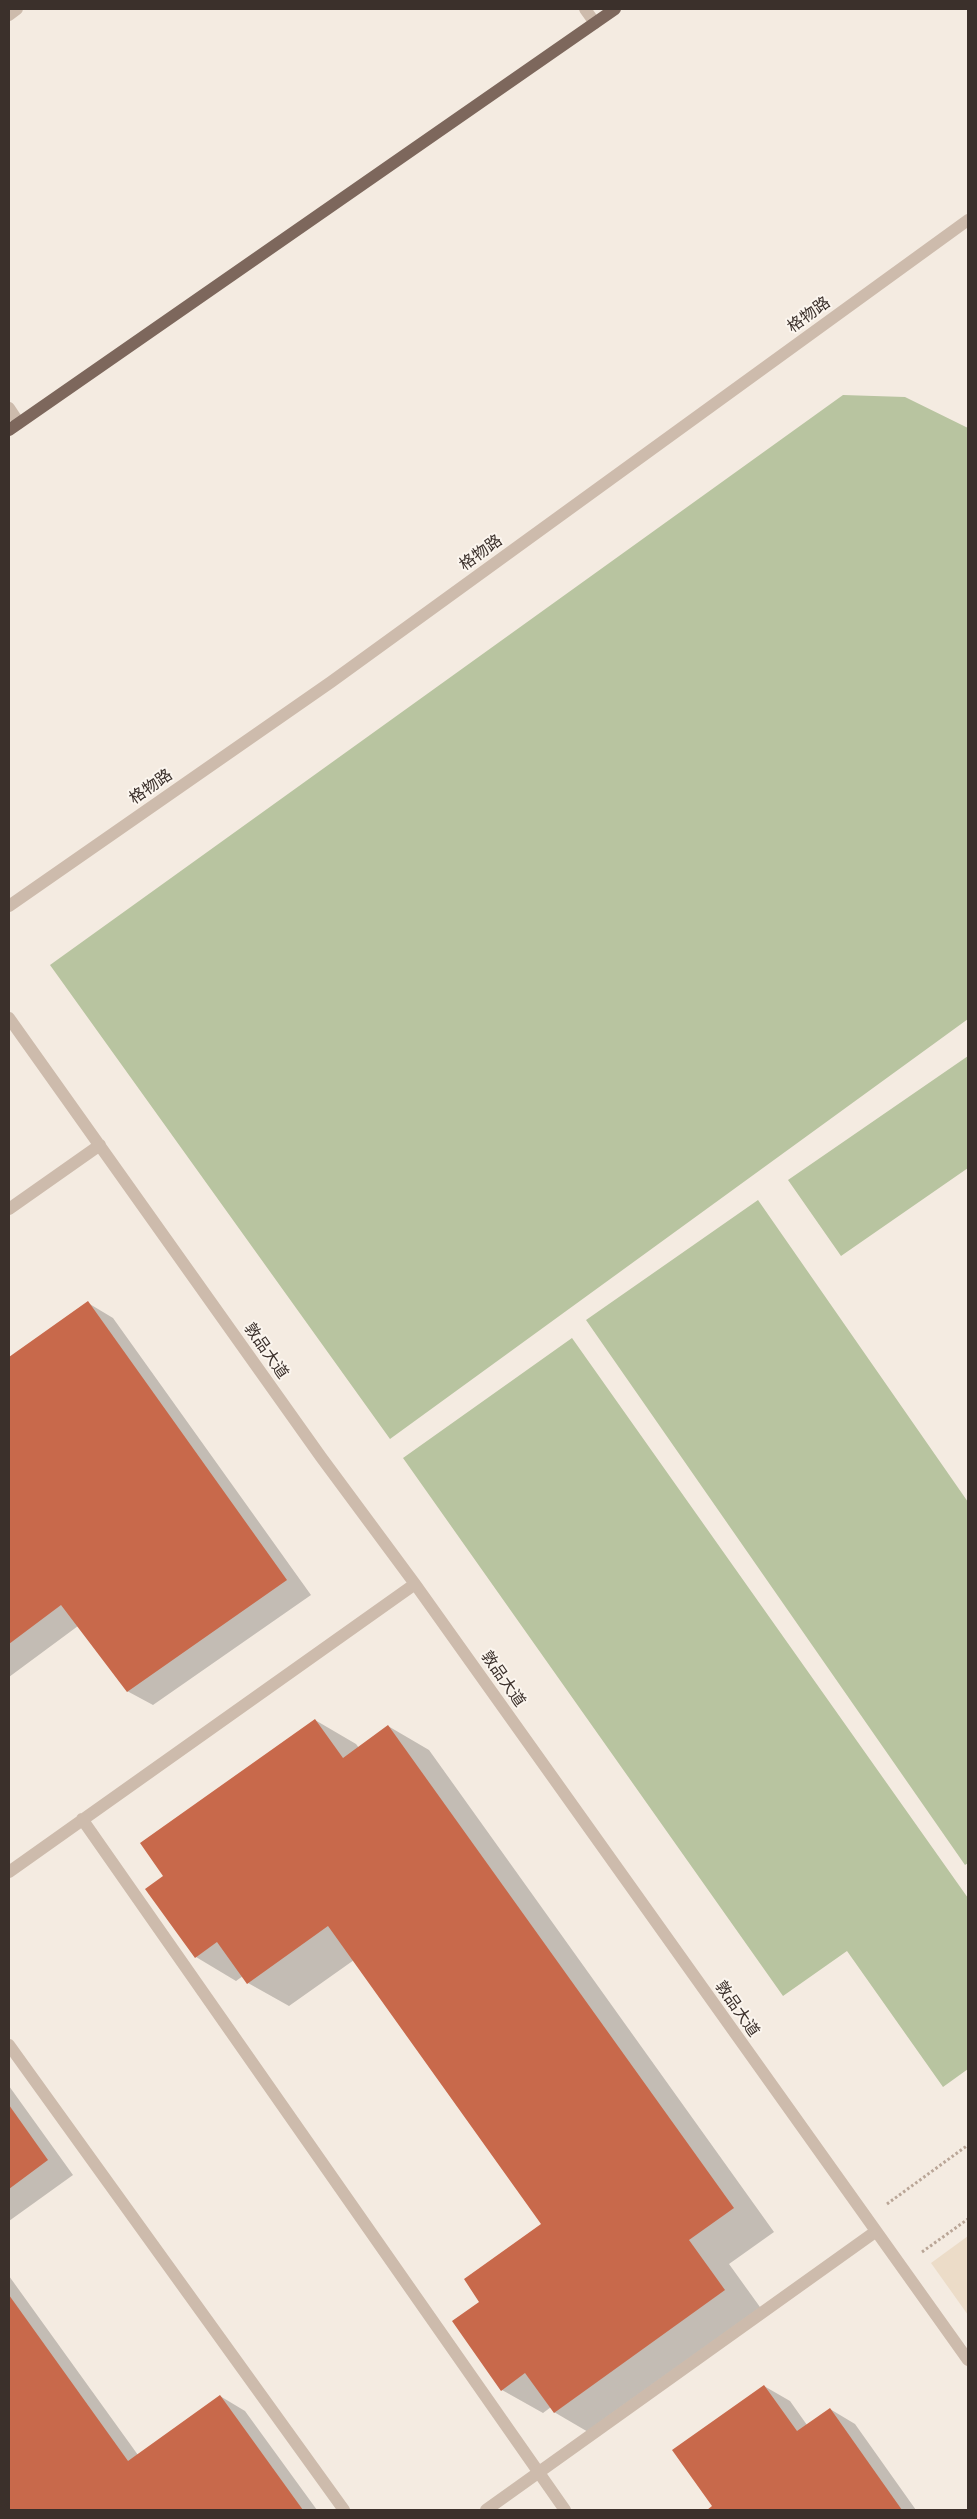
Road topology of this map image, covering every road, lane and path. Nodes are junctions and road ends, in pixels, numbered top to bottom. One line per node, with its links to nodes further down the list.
1 (17, 9): 4 (street)
2 (585, 9): 5 (street)
3 (616, 9): 5 (main road)
4 (9, 15)
5 (594, 23): 8 (main road)
6 (968, 220): 9 (street, 格物路)
7 (9, 408): 8 (street)
8 (14, 426)
9 (9, 906)
10 (9, 1018): 11 (street, 敦品大道)
11 (100, 1145): 12 (street); 13 (street, 敦品大道)
12 (9, 1209)
13 (415, 1584): 14 (street); 18 (street, 敦品大道)
14 (82, 1820): 15 (street); 23 (street)
15 (9, 1872)
16 (9, 2045): 24 (street)
17 (968, 2145): 18 (path)
18 (866, 2219): 20 (street, 敦品大道)
19 (968, 2219): 21 (path)
20 (876, 2232): 21 (street, 敦品大道); 23 (street)
21 (902, 2267): 22 (street, 敦品大道)
22 (968, 2360)
23 (538, 2472): 25 (street); 26 (street)
24 (344, 2510)
25 (486, 2510)
26 (565, 2510)

